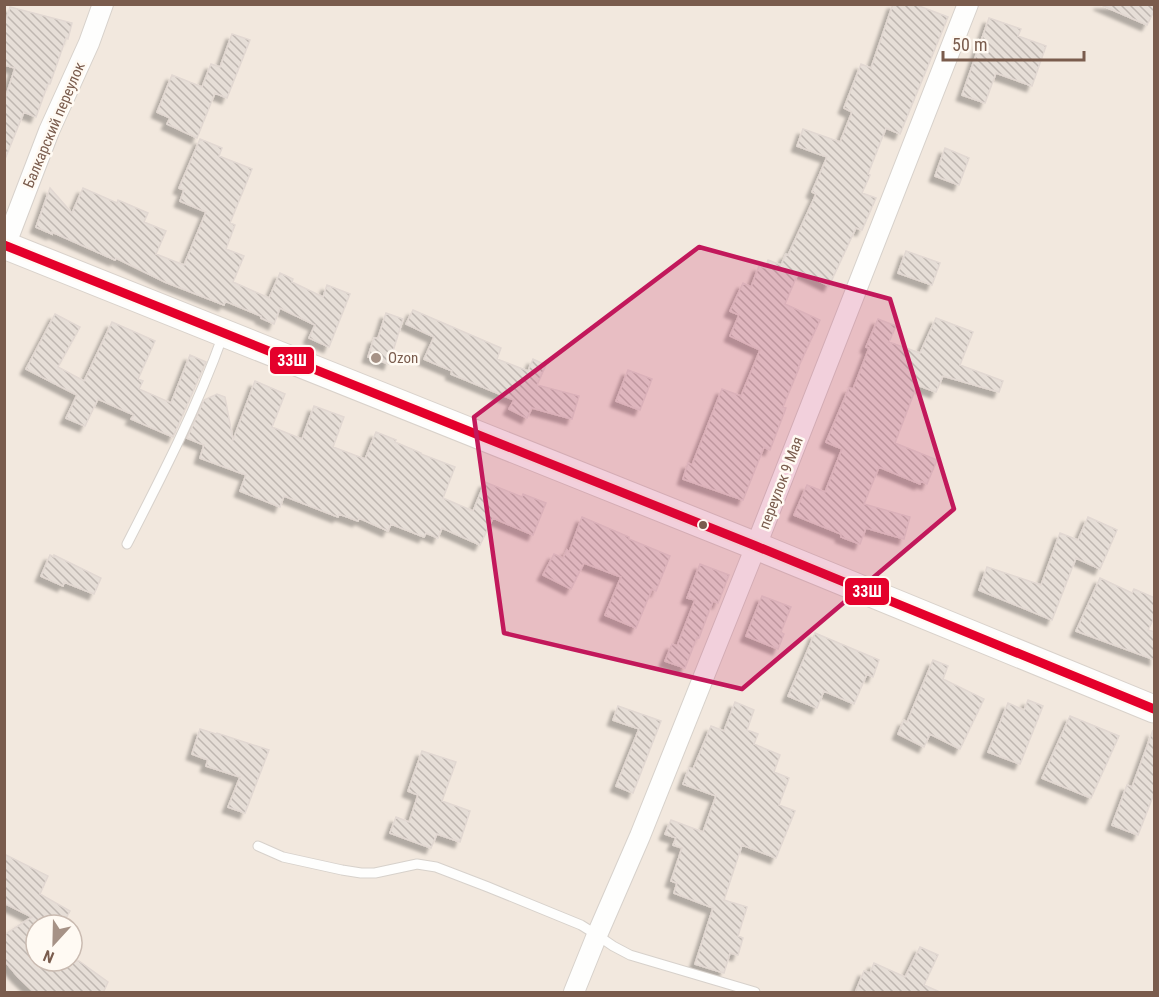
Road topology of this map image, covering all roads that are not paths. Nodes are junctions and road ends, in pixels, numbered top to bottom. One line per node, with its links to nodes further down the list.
1 (103, 4): 3 (street, Балкарский переулок)
2 (968, 4): 6 (street, переулок 9 Мая)
3 (5, 245): 4 (street)
4 (224, 333): 5 (lane); 6 (street)
5 (126, 544)
6 (756, 546): 7 (street); 9 (street, переулок 9 Мая)
7 (1155, 709)
8 (258, 846): 9 (lane)
9 (597, 934): 10 (street, переулок 9 Мая); 11 (lane)
10 (574, 993)
11 (755, 993)

